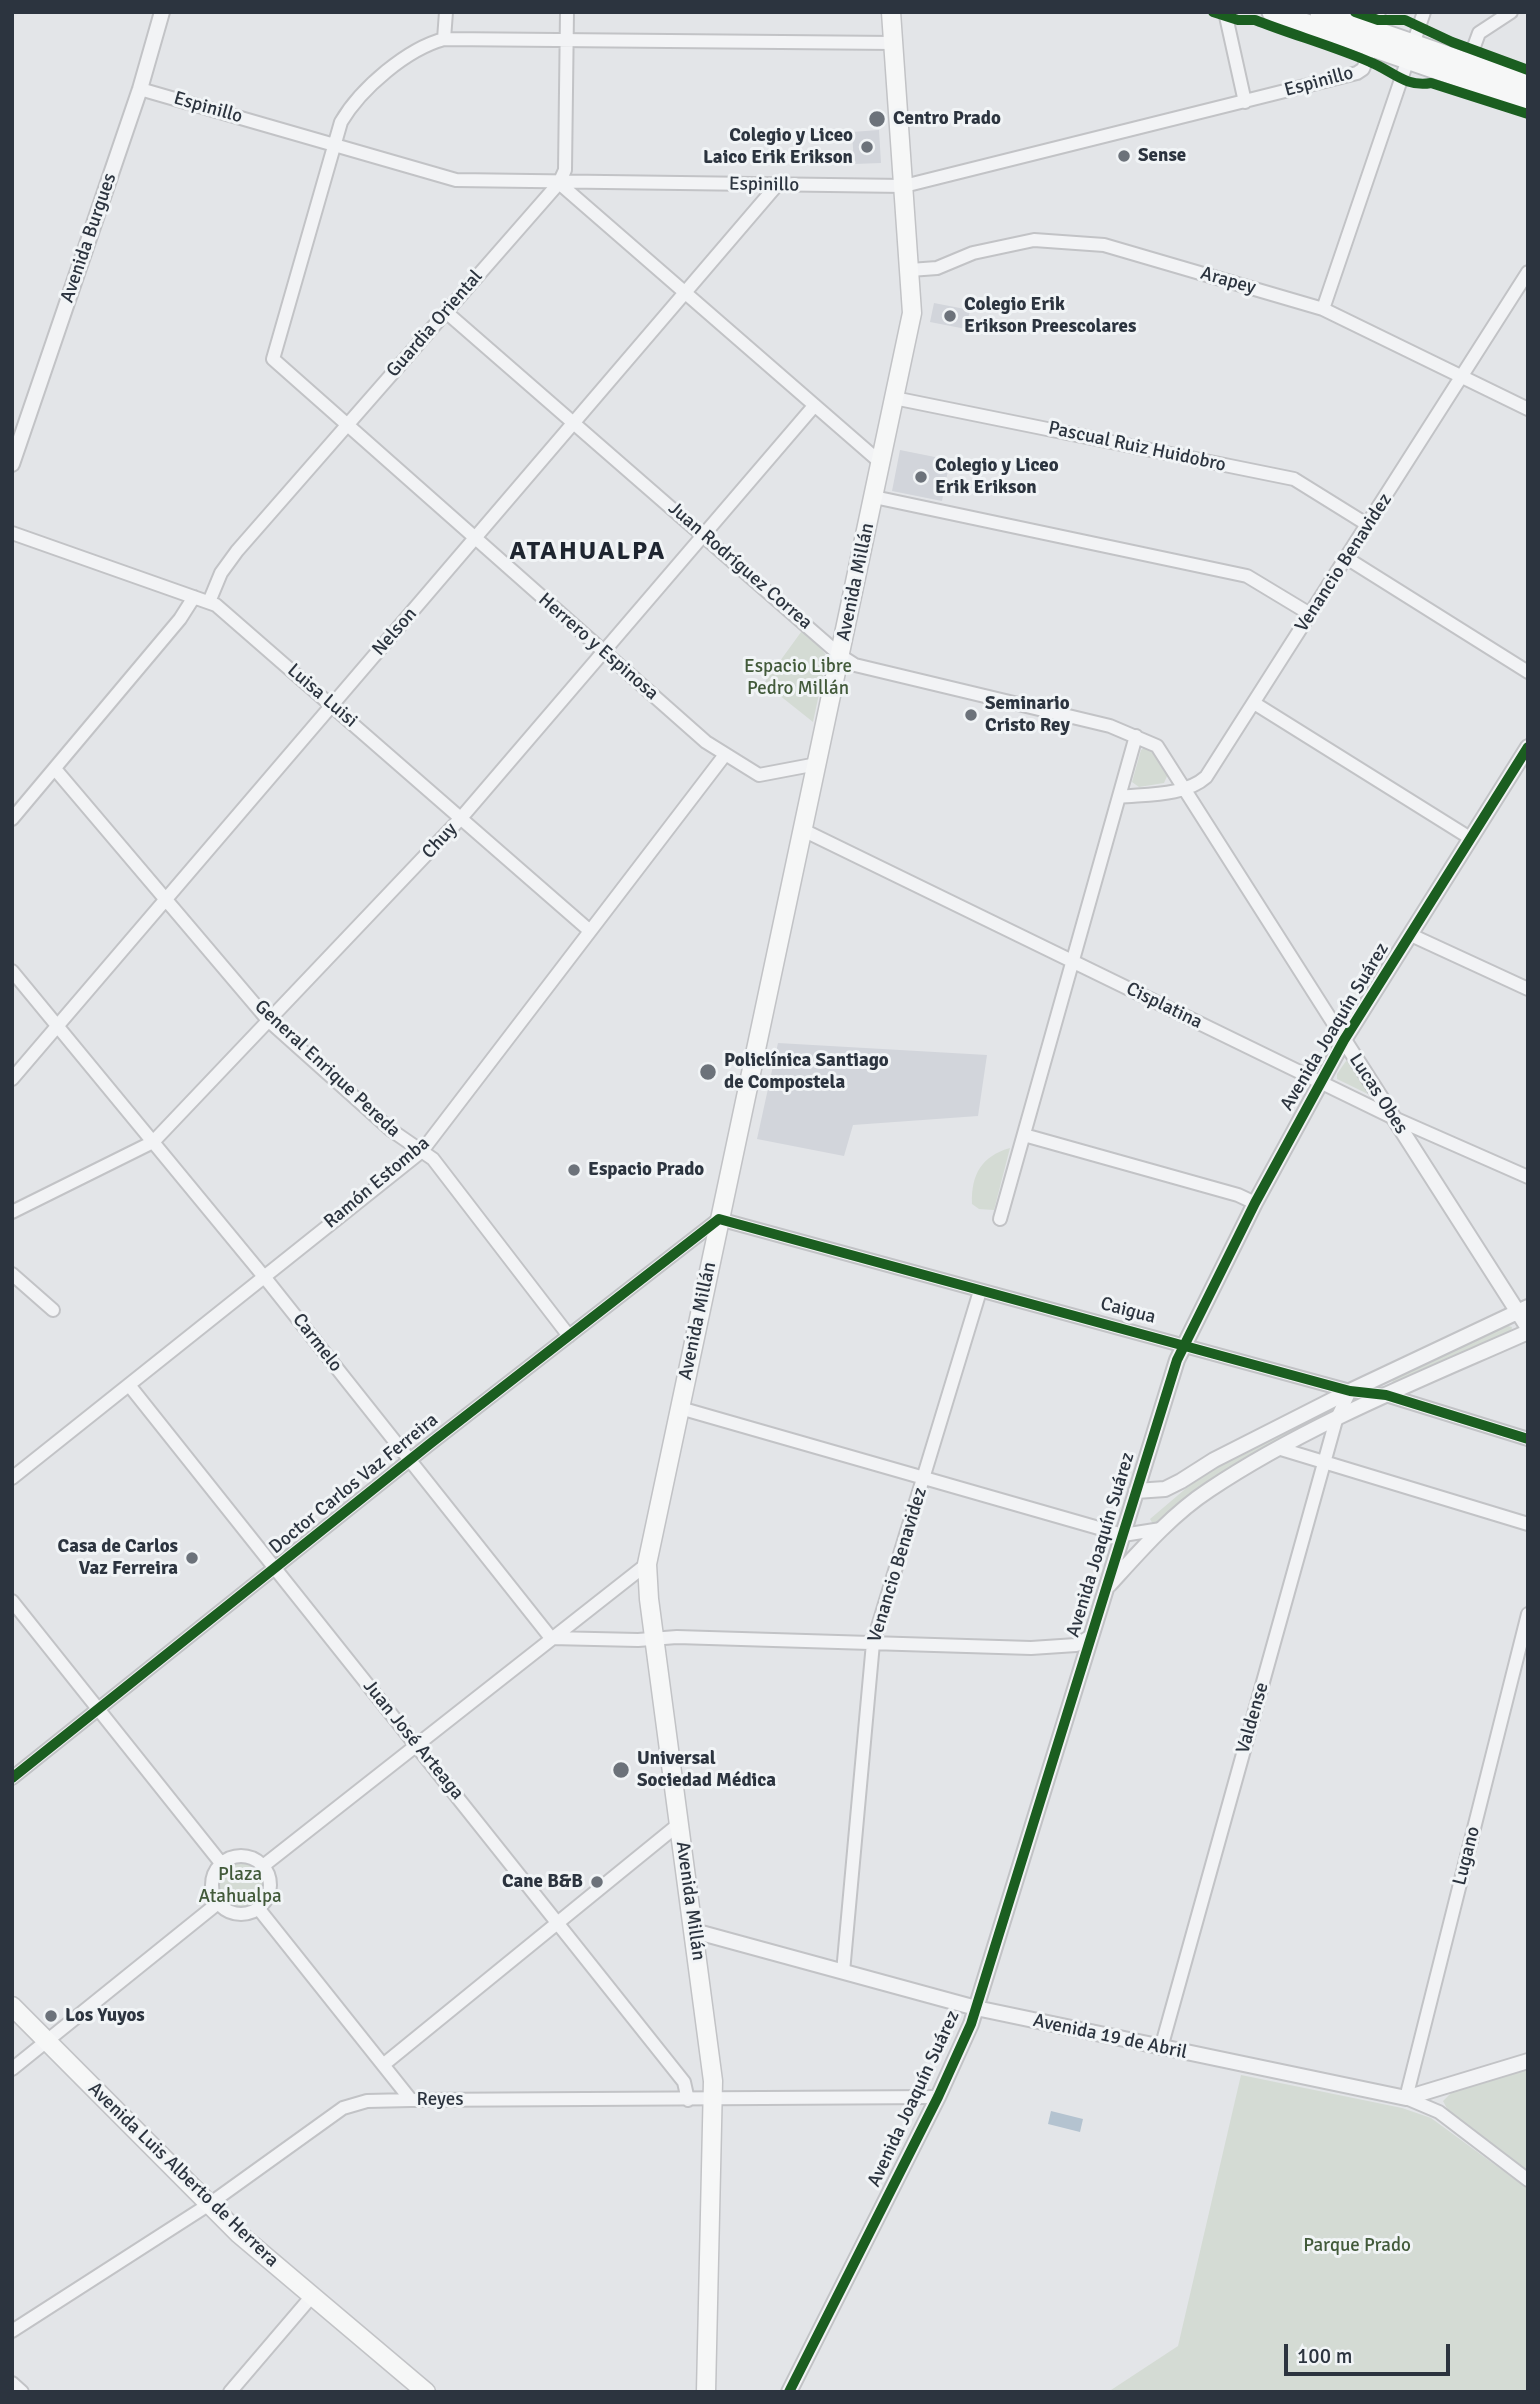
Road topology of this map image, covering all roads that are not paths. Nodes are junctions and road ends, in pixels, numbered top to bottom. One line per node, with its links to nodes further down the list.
1 (446, 12): 11 (street)
2 (567, 12): 12 (street)
3 (891, 12): 13 (main road, Avenida Millán)
4 (1225, 12): 19 (street)
5 (1272, 12): 10 (main road)
6 (1320, 12): 10 (main road)
7 (1424, 12): 14 (street)
8 (1511, 12): 15 (street)
9 (161, 13): 17 (street, Avenida Burgues)
10 (1374, 30): 14 (main road); 19 (street, Espinillo)
11 (444, 38): 12 (street); 20 (street)
12 (567, 39): 13 (street); 21 (street)
13 (894, 43): 23 (main road, Avenida Millán)
14 (1411, 52): 15 (main road); 18 (main road); 27 (street)
15 (1468, 63): 16 (main road)
16 (1528, 83)
17 (140, 89): 20 (street, Espinillo); 35 (street, Avenida Burgues)
18 (1528, 101)
19 (1245, 102): 23 (street, Espinillo)
20 (334, 144): 21 (street, Espinillo); 34 (street, Herrero y Espinosa)
21 (559, 183): 22 (street, Espinillo); 26 (street); 28 (street, Guardia Oriental)
22 (778, 185): 23 (street, Espinillo); 26 (street, Nelson)
23 (904, 186): 24 (main road, Avenida Millán)
24 (910, 270): 27 (street, Arapey); 30 (main road, Avenida Millán)
25 (1528, 272): 29 (street, Venancio Benavidez)
26 (686, 295): 31 (street); 33 (street, Nelson)
27 (1323, 309): 29 (street, Arapey)
28 (446, 312): 33 (street, Juan Rodríguez Correa); 34 (street, Guardia Oriental)
29 (1461, 378): 32 (street, Arapey); 39 (street, Venancio Benavidez)
30 (894, 398): 36 (main road, Avenida Millán); 39 (street, Pascual Ruiz Huidobro)
31 (814, 406): 36 (street); 41 (street, Chuy)
32 (1528, 409)
33 (574, 423): 41 (street, Juan Rodríguez Correa); 42 (street, Nelson)
34 (348, 426): 42 (street, Herrero y Espinosa); 45 (street, Guardia Oriental)
35 (17, 437): 37 (street, Avenida Burgues)
36 (881, 463): 38 (main road, Avenida Millán)
37 (12, 464)
38 (874, 497): 46 (street); 48 (main road, Avenida Millán)
39 (1368, 526): 43 (street, Venancio Benavidez)
40 (12, 533): 44 (street, Luisa Luisi)
41 (703, 534): 47 (street, Chuy); 48 (street, Juan Rodríguez Correa)
42 (475, 539): 47 (street, Herrero y Espinosa); 51 (street, Nelson)
43 (1348, 559): 46 (street, Venancio Benavidez); 49 (street)
44 (194, 597): 45 (street, Luisa Luisi); 56 (street)
45 (209, 602): 51 (street, Luisa Luisi)
46 (1310, 614): 50 (street, Venancio Benavidez)
47 (604, 652): 54 (street, Herrero y Espinosa); 59 (street, Chuy)
48 (841, 656): 52 (street, Juan Rodríguez Correa); 55 (main road, Avenida Millán)
49 (1528, 672)
50 (1254, 703): 57 (street, Venancio Benavidez); 62 (street)
51 (332, 705): 59 (street, Luisa Luisi); 63 (street, Nelson)
52 (1136, 736): 57 (street, Juan Rodríguez Correa); 58 (street)
53 (1528, 747): 62 (street, Avenida Joaquín Suárez)
54 (724, 756): 55 (street, Herrero y Espinosa); 64 (street, Ramón Estomba)
55 (817, 764): 61 (main road, Avenida Millán)
56 (55, 769): 60 (street); 63 (street, General Enrique Pereda)
57 (1184, 789): 58 (street, Venancio Benavidez); 71 (street, Lucas Obes)
58 (1119, 797): 66 (street)
59 (461, 818): 64 (street, Luisa Luisi); 69 (street, Chuy)
60 (12, 819)
61 (803, 830): 66 (street, Cisplatina); 81 (main road, Avenida Millán)
62 (1470, 838): 65 (street, Avenida Joaquín Suárez)
63 (166, 899): 69 (street, General Enrique Pereda); 70 (street, Nelson)
64 (590, 931): 77 (street, Ramón Estomba)
65 (1411, 935): 68 (street); 71 (street, Avenida Joaquín Suárez)
66 (1070, 961): 73 (street, Cisplatina); 75 (street)
67 (12, 971): 70 (street, Carmelo)
68 (1528, 989)
69 (268, 1020): 76 (street, Chuy); 77 (street, General Enrique Pereda)
70 (59, 1026): 72 (street, Nelson); 76 (street, Carmelo)
71 (1344, 1040): 73 (street, Avenida Joaquín Suárez); 74 (street, Lucas Obes)
72 (12, 1079)
73 (1321, 1081): 74 (street, Cisplatina); 79 (street, Avenida Joaquín Suárez)
74 (1394, 1118): 78 (street, Cisplatina); 86 (street, Lucas Obes)
75 (1024, 1135): 79 (street); 82 (street)
76 (153, 1142): 80 (street, Chuy); 84 (street, Carmelo)
77 (422, 1151): 84 (street, Ramón Estomba); 89 (street, General Enrique Pereda)
78 (1528, 1177)
79 (1255, 1203): 90 (street, Avenida Joaquín Suárez)
80 (12, 1212)
81 (719, 1219): 85 (street, Caigua); 89 (street, Doctor Carlos Vaz Ferreira); 94 (main road, Avenida Millán)
82 (1000, 1219)
83 (12, 1274): 87 (street)
84 (263, 1275): 91 (street, Ramón Estomba); 98 (street, Carmelo)
85 (981, 1291): 90 (street, Caigua); 101 (street, Venancio Benavidez)
86 (1523, 1309): 88 (street, Lucas Obes); 92 (street)
87 (53, 1310)
88 (1528, 1330): 93 (street)
89 (569, 1336): 98 (street, Doctor Carlos Vaz Ferreira)
90 (1184, 1344): 92 (street, Caigua); 102 (street, Avenida Joaquín Suárez)
91 (129, 1384): 100 (street, Ramón Estomba); 107 (street, Juan José Arteaga)
92 (1350, 1391): 93 (street, Caigua); 95 (street, Valdense); 102 (street)
93 (1386, 1395): 95 (street); 96 (street, Caigua)
94 (680, 1408): 101 (street); 106 (main road, Avenida Millán)
95 (1336, 1420): 97 (street); 99 (street, Valdense)
96 (1528, 1439)
97 (1281, 1449): 99 (street); 104 (street)
98 (410, 1460): 107 (street, Doctor Carlos Vaz Ferreira); 112 (street, Carmelo)
99 (1325, 1462): 103 (street); 129 (street, Valdense)
100 (12, 1478)
101 (924, 1480): 105 (street); 114 (street, Venancio Benavidez)
102 (1136, 1491): 105 (street, Avenida Joaquín Suárez)
103 (1528, 1524)
104 (1161, 1529): 105 (street); 108 (street)
105 (1123, 1535): 108 (street, Avenida Joaquín Suárez)
106 (647, 1564): 112 (street); 113 (main road, Avenida Millán)
107 (276, 1569): 115 (street, Doctor Carlos Vaz Ferreira); 116 (street, Juan José Arteaga)
108 (1106, 1588): 111 (street, Avenida Joaquín Suárez)
109 (12, 1601): 115 (street)
110 (1528, 1614): 134 (street, Lugano)
111 (1091, 1636): 114 (street); 127 (street, Avenida Joaquín Suárez)
112 (551, 1638): 113 (street); 116 (street)
113 (655, 1639): 114 (street); 118 (main road, Avenida Millán)
114 (873, 1643): 125 (street, Venancio Benavidez)
115 (99, 1709): 117 (street, Doctor Carlos Vaz Ferreira); 119 (street)
116 (418, 1746): 120 (street); 123 (street, Juan José Arteaga)
117 (12, 1778)
118 (679, 1824): 123 (street); 124 (main road, Avenida Millán)
119 (221, 1863): 120 (street); 121 (street)
120 (263, 1866): 122 (street)
121 (218, 1903): 122 (street); 128 (street)
122 (258, 1908): 131 (street)
123 (559, 1923): 131 (street); 136 (street, Juan José Arteaga)
124 (694, 1931): 125 (street, Avenida 19 de Abril); 137 (main road, Avenida Millán)
125 (843, 1972): 127 (street, Avenida 19 de Abril)
126 (12, 2006): 128 (main road, Avenida Luis Alberto de Herrera)
127 (976, 2008): 129 (street, Avenida 19 de Abril); 133 (street, Avenida Joaquín Suárez)
128 (47, 2042): 132 (street); 139 (main road, Avenida Luis Alberto de Herrera)
129 (1161, 2048): 134 (street, Avenida 19 de Abril)
130 (1528, 2061): 134 (street, Avenida 19 de Abril)
131 (383, 2065): 135 (street)
132 (12, 2069)
133 (938, 2097): 137 (street, Reyes); 149 (street, Avenida Joaquín Suárez)
134 (1406, 2098): 138 (street)
135 (411, 2100): 136 (street, Reyes); 139 (street, Reyes)
136 (688, 2100): 137 (street, Reyes)
137 (714, 2100): 148 (main road, Avenida Millán)
138 (1528, 2180)
139 (208, 2204): 140 (main road, Avenida Luis Alberto de Herrera); 141 (street, Reyes)
140 (312, 2296): 142 (main road, Avenida Luis Alberto de Herrera); 145 (street)
141 (12, 2332)
142 (393, 2364): 146 (main road, Avenida Luis Alberto de Herrera); 147 (main road, Avenida Luis Alberto de Herrera)
143 (12, 2384): 144 (street)
144 (22, 2392)
145 (230, 2392)
146 (426, 2392)
147 (435, 2392)
148 (706, 2392)
149 (789, 2392)

